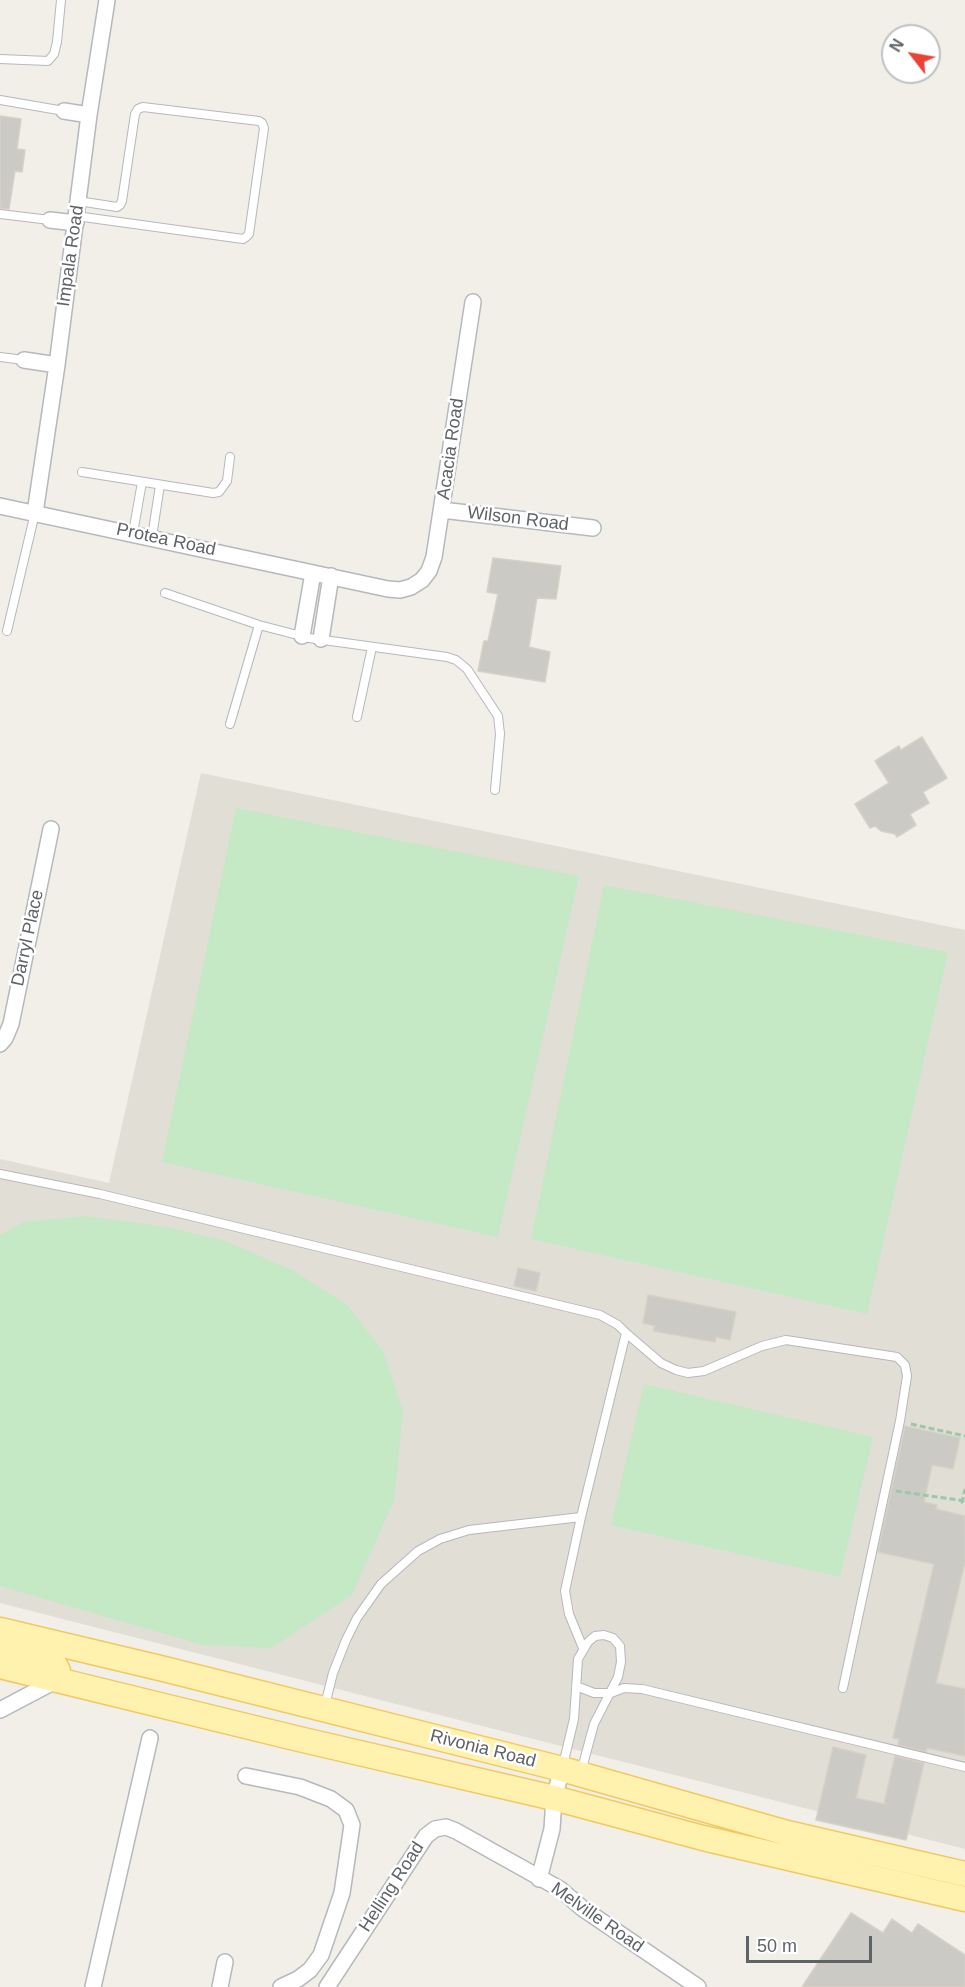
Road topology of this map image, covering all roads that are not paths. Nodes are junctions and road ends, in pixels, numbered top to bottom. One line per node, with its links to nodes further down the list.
1 (61, 0): 3 (lane)
2 (107, 0): 6 (street, Impala Road)
3 (0, 59)
4 (0, 100): 5 (lane)
5 (64, 111): 6 (street)
6 (89, 115): 8 (street, Impala Road)
7 (0, 214): 9 (lane)
8 (77, 214): 8 (lane); 9 (street); 13 (street, Impala Road)
9 (50, 220)
10 (473, 303): 19 (street, Acacia Road)
11 (0, 357): 12 (lane)
12 (24, 360): 13 (street)
13 (57, 365): 20 (street, Impala Road)
14 (230, 457): 17 (lane)
15 (82, 472): 16 (lane)
16 (142, 482): 17 (lane); 22 (lane)
17 (160, 485): 23 (lane)
18 (0, 506): 20 (street, Protea Road)
19 (442, 510): 21 (street, Wilson Road); 26 (street, Acacia Road)
20 (35, 513): 22 (street, Protea Road); 29 (lane)
21 (593, 528)
22 (133, 533): 23 (street, Protea Road)
23 (152, 537): 24 (street, Protea Road)
24 (313, 573): 25 (street, Protea Road); 30 (street)
25 (331, 576): 26 (street, Protea Road); 31 (street)
26 (411, 587)
27 (165, 593): 28 (lane)
28 (259, 625): 30 (lane); 34 (lane)
29 (7, 631)
30 (302, 636): 31 (lane)
31 (321, 639): 32 (lane)
32 (372, 647): 33 (lane); 35 (lane)
33 (357, 717)
34 (230, 724)
35 (495, 790)
36 (51, 829): 37 (street, Darryl Place)
37 (0, 1044)
38 (0, 1174): 39 (lane)
39 (626, 1333): 40 (lane); 47 (lane)
40 (581, 1517): 43 (lane); 49 (lane)
41 (0, 1630): 49 (main road, Rivonia Road)
42 (0, 1646): 45 (main road)
43 (583, 1648): 46 (lane); 48 (lane)
44 (0, 1666): 45 (main road, Rivonia Road)
45 (57, 1680): 50 (street); 55 (main road, Rivonia Road)
46 (576, 1686): 48 (lane); 53 (lane)
47 (843, 1688)
48 (611, 1693): 52 (lane); 53 (lane)
49 (324, 1709): 53 (main road, Rivonia Road)
50 (0, 1710)
51 (150, 1738): 60 (street)
52 (965, 1767)
53 (571, 1771): 55 (street, Melville Road); 56 (main road, Rivonia Road)
54 (246, 1776): 62 (street)
55 (563, 1800): 57 (street, Melville Road); 58 (main road, Rivonia Road)
56 (965, 1874)
57 (539, 1879): 63 (street, Helling Road); 64 (street, Melville Road)
58 (965, 1899)
59 (225, 1962): 61 (street)
60 (93, 1987)
61 (220, 1987)
62 (281, 1987)
63 (327, 1987)
64 (698, 1987)

